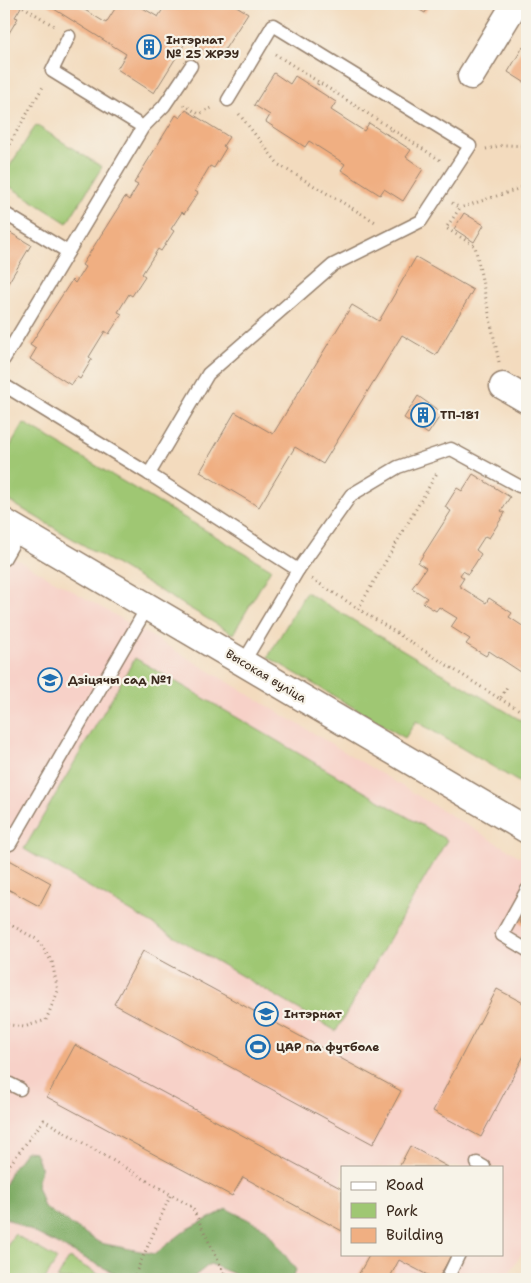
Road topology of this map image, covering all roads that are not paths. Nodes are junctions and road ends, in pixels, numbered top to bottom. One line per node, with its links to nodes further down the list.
1 (515, 4): 4 (street)
2 (70, 36): 6 (lane)
3 (192, 66): 6 (lane)
4 (472, 76)
5 (228, 100): 13 (lane)
6 (143, 127): 8 (lane)
7 (4, 213): 8 (lane)
8 (68, 252): 9 (lane)
9 (4, 359)
10 (504, 386): 12 (street)
11 (5, 388): 13 (lane)
12 (527, 400)
13 (149, 474): 17 (lane)
14 (519, 486): 17 (lane)
15 (12, 527): 16 (lane); 18 (street, Высокая вуліца)
16 (4, 559)
17 (298, 570): 19 (lane)
18 (148, 606): 19 (street, Высокая вуліца); 21 (lane)
19 (243, 663): 20 (street, Высокая вуліца)
20 (527, 830)
21 (10, 844)
22 (527, 890): 23 (lane)
23 (527, 950)
24 (4, 1081): 25 (lane)
25 (20, 1089)
26 (458, 1256): 27 (lane)
27 (447, 1279)

